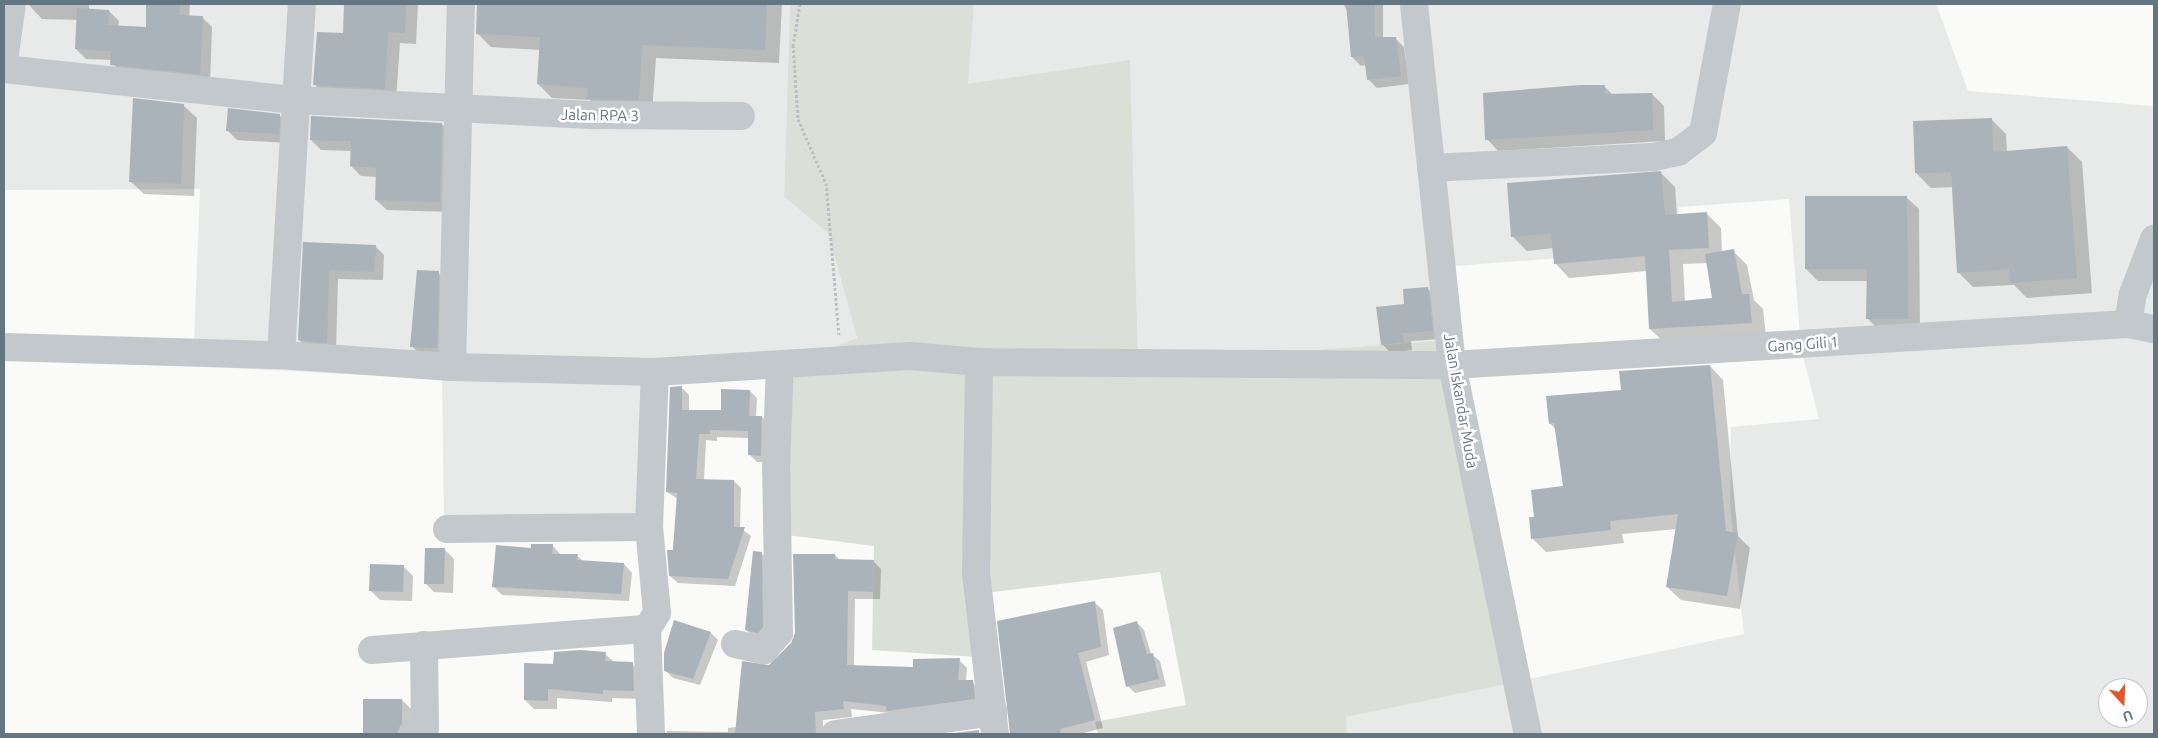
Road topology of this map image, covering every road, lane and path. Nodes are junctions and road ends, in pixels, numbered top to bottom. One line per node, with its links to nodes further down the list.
1 (12, 4): 7 (street)
2 (302, 4): 9 (street)
3 (461, 4): 10 (street)
4 (800, 4): 18 (path)
5 (1414, 4): 12 (street, Jalan Iskandar Muda)
6 (1727, 4): 12 (street)
7 (4, 60)
8 (4, 69): 9 (street, Jalan RPA 3)
9 (296, 100): 10 (street, Jalan RPA 3); 17 (street)
10 (459, 110): 11 (street, Jalan RPA 3); 21 (street)
11 (741, 116)
12 (1431, 168): 20 (street, Jalan Iskandar Muda)
13 (2154, 239): 14 (street)
14 (2128, 324): 15 (street, Gang Gili 1); 20 (street, Gang Gili 1)
15 (2154, 330)
16 (4, 347): 17 (street, Gang Gili 1)
17 (281, 355): 21 (street, Gang Gili 1)
18 (841, 360): 19 (street, Gang Gili 1); 22 (street, Gang Gili 1)
19 (979, 362): 20 (street, Gang Gili 1); 30 (street)
20 (1452, 365): 34 (street, Jalan Iskandar Muda)
21 (452, 367): 23 (street, Gang Gili 1)
22 (780, 367): 23 (street, Gang Gili 1); 27 (street)
23 (655, 372): 24 (street)
24 (649, 527): 25 (street); 26 (street)
25 (446, 529)
26 (647, 629): 28 (street); 32 (street)
27 (735, 644)
28 (424, 645): 29 (street); 31 (street)
29 (372, 650)
30 (994, 723): 33 (street)
31 (412, 734)
32 (651, 734)
33 (835, 734)
34 (1528, 734)

